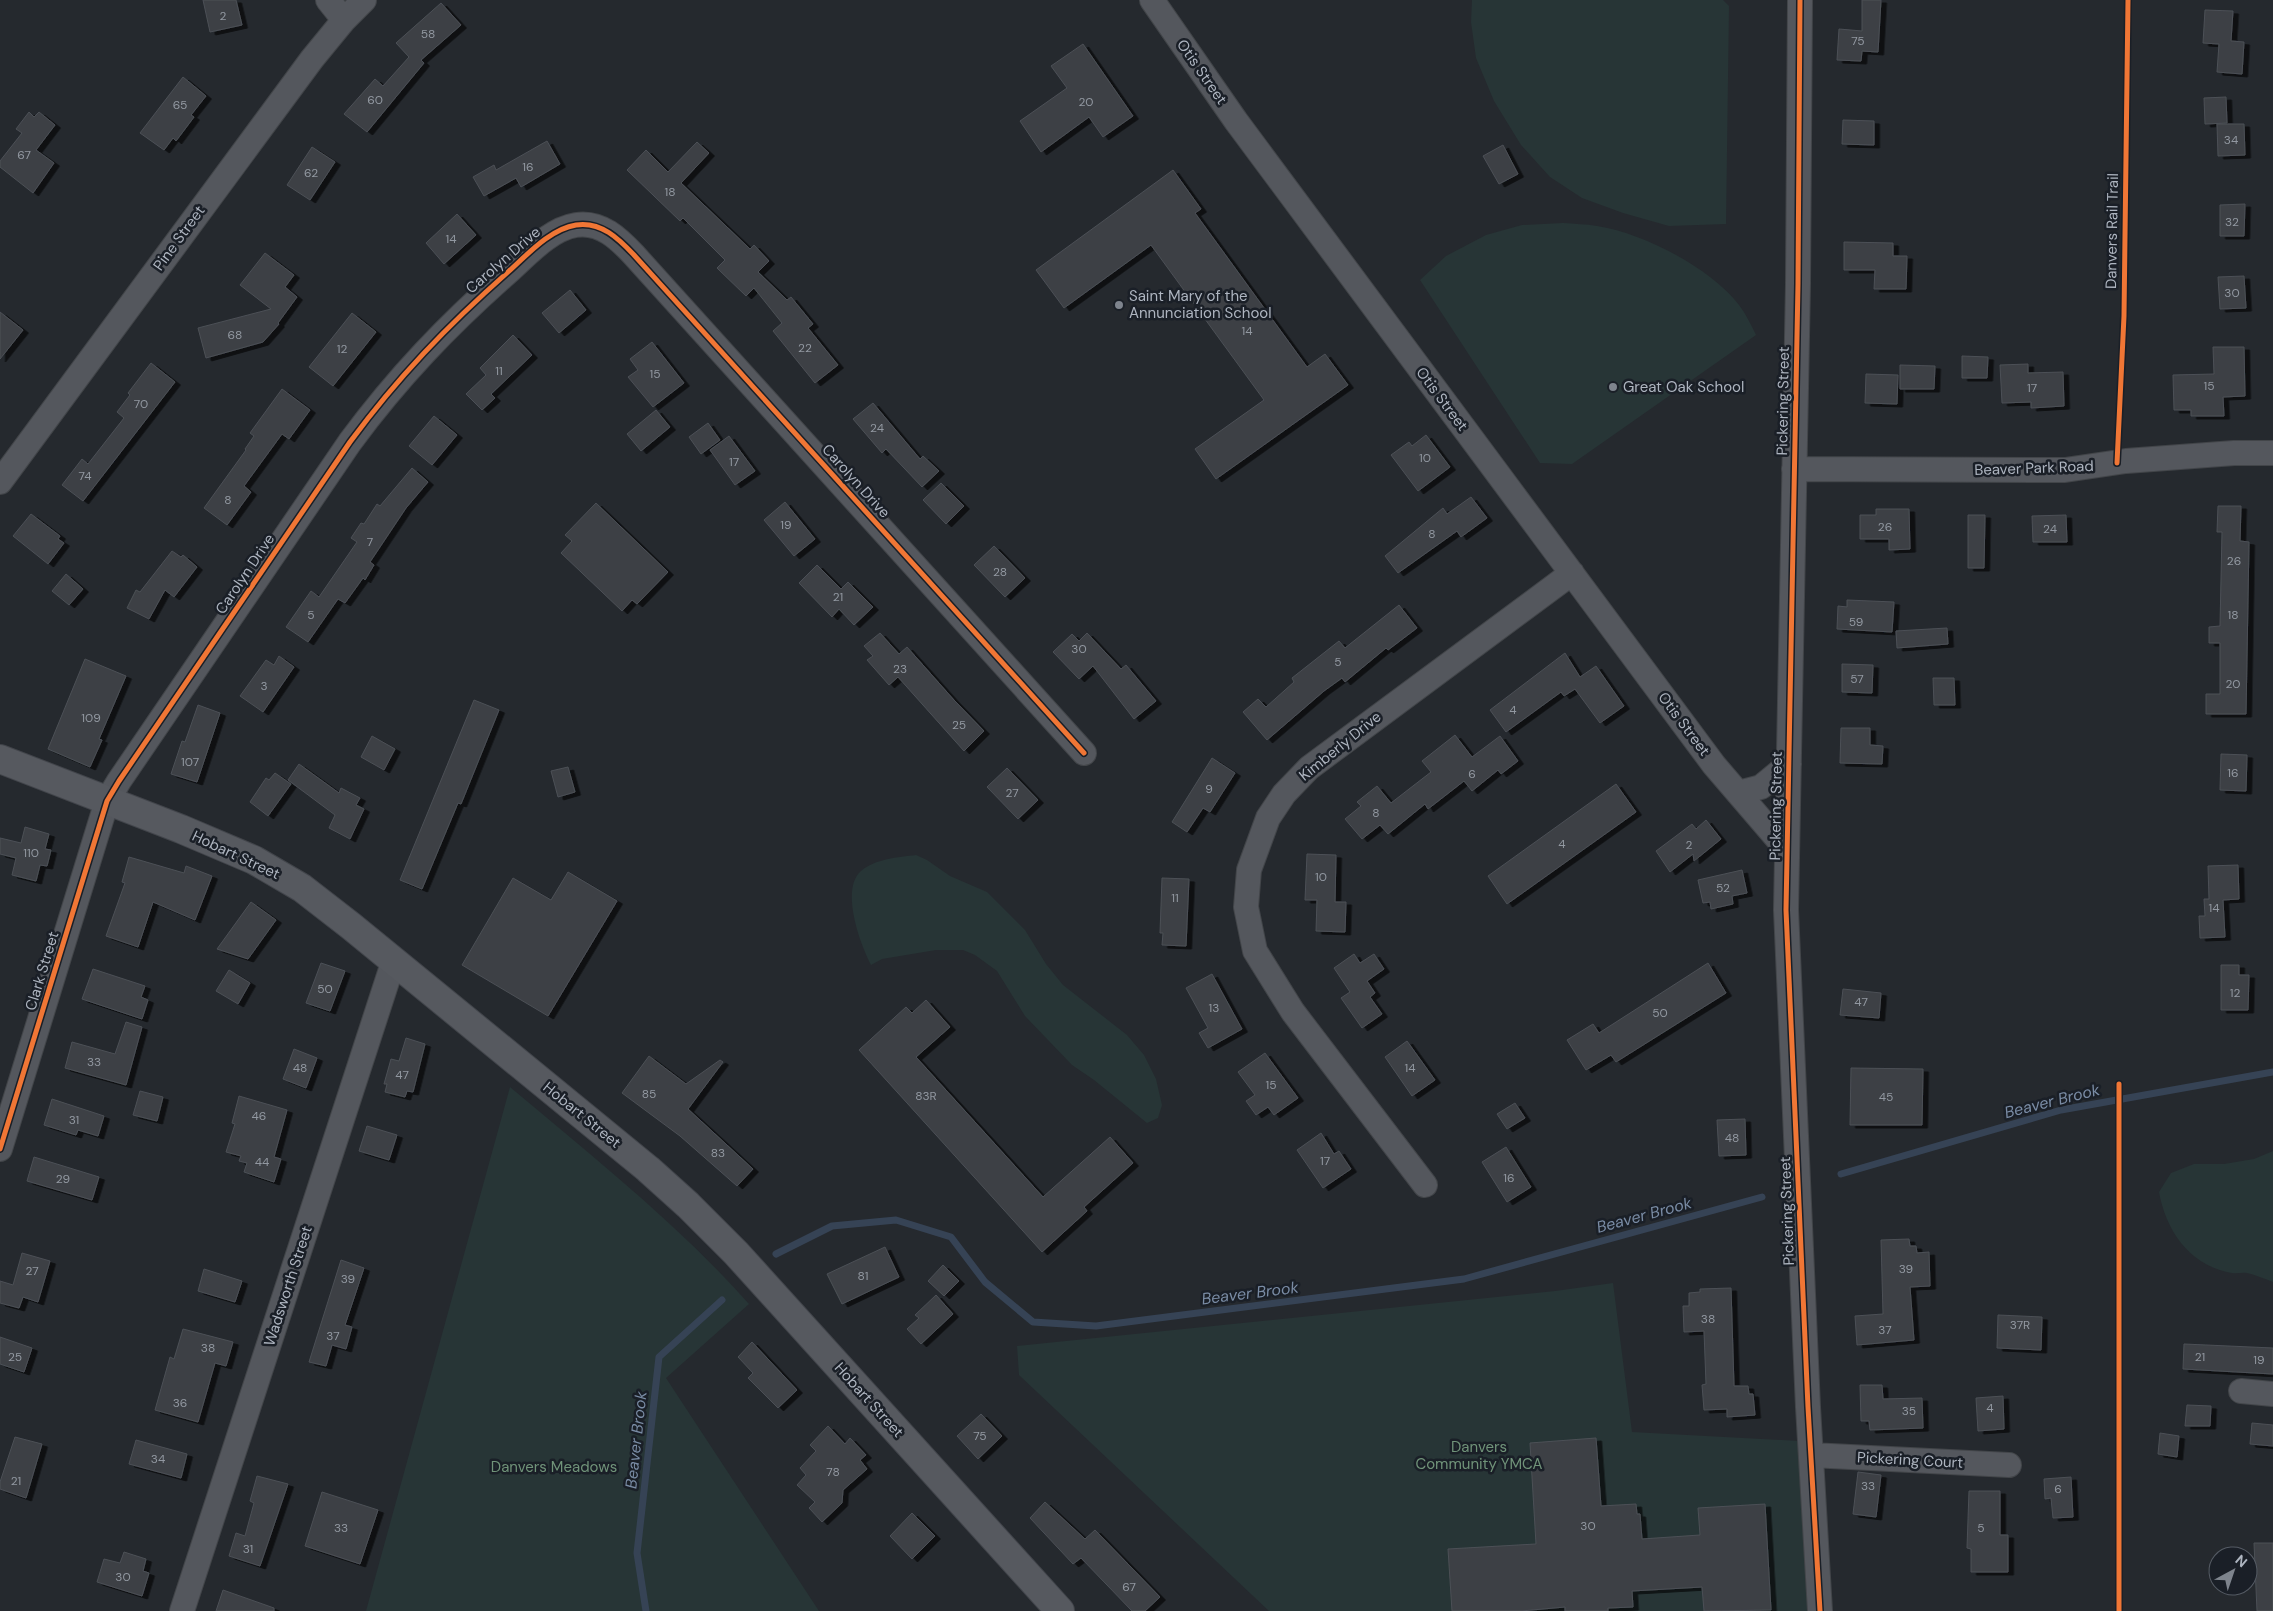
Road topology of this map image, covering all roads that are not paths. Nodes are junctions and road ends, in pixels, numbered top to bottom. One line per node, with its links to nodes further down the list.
1 (328, 0): 5 (street)
2 (364, 0): 5 (street, Pine Street)
3 (1152, 0): 9 (street, Otis Street)
4 (1800, 0): 7 (street, Pickering Street)
5 (344, 20): 8 (street, Pine Street)
6 (2273, 453): 7 (street, Beaver Park Road)
7 (1794, 469): 12 (street, Pickering Street)
8 (0, 482)
9 (1572, 573): 13 (street, Otis Street); 18 (street, Kimberly Drive)
10 (1084, 753): 14 (street, Carolyn Drive)
11 (0, 759): 14 (main road, Hobart Street)
12 (1789, 764): 13 (street); 15 (street, Pickering Street)
13 (1738, 793): 15 (street, Otis Street)
14 (107, 801): 16 (main road, Hobart Street); 17 (street, Clark Street)
15 (1787, 850): 21 (street, Pickering Street)
16 (394, 960): 23 (street, Wadsworth Street); 24 (main road, Hobart Street)
17 (0, 1149)
18 (1425, 1186)
19 (2241, 1391): 20 (street)
20 (2273, 1394)
21 (1811, 1455): 22 (street, Pickering Court); 25 (street, Pickering Street)
22 (2009, 1465)
23 (182, 1611)
24 (1060, 1611)
25 (1820, 1611)

